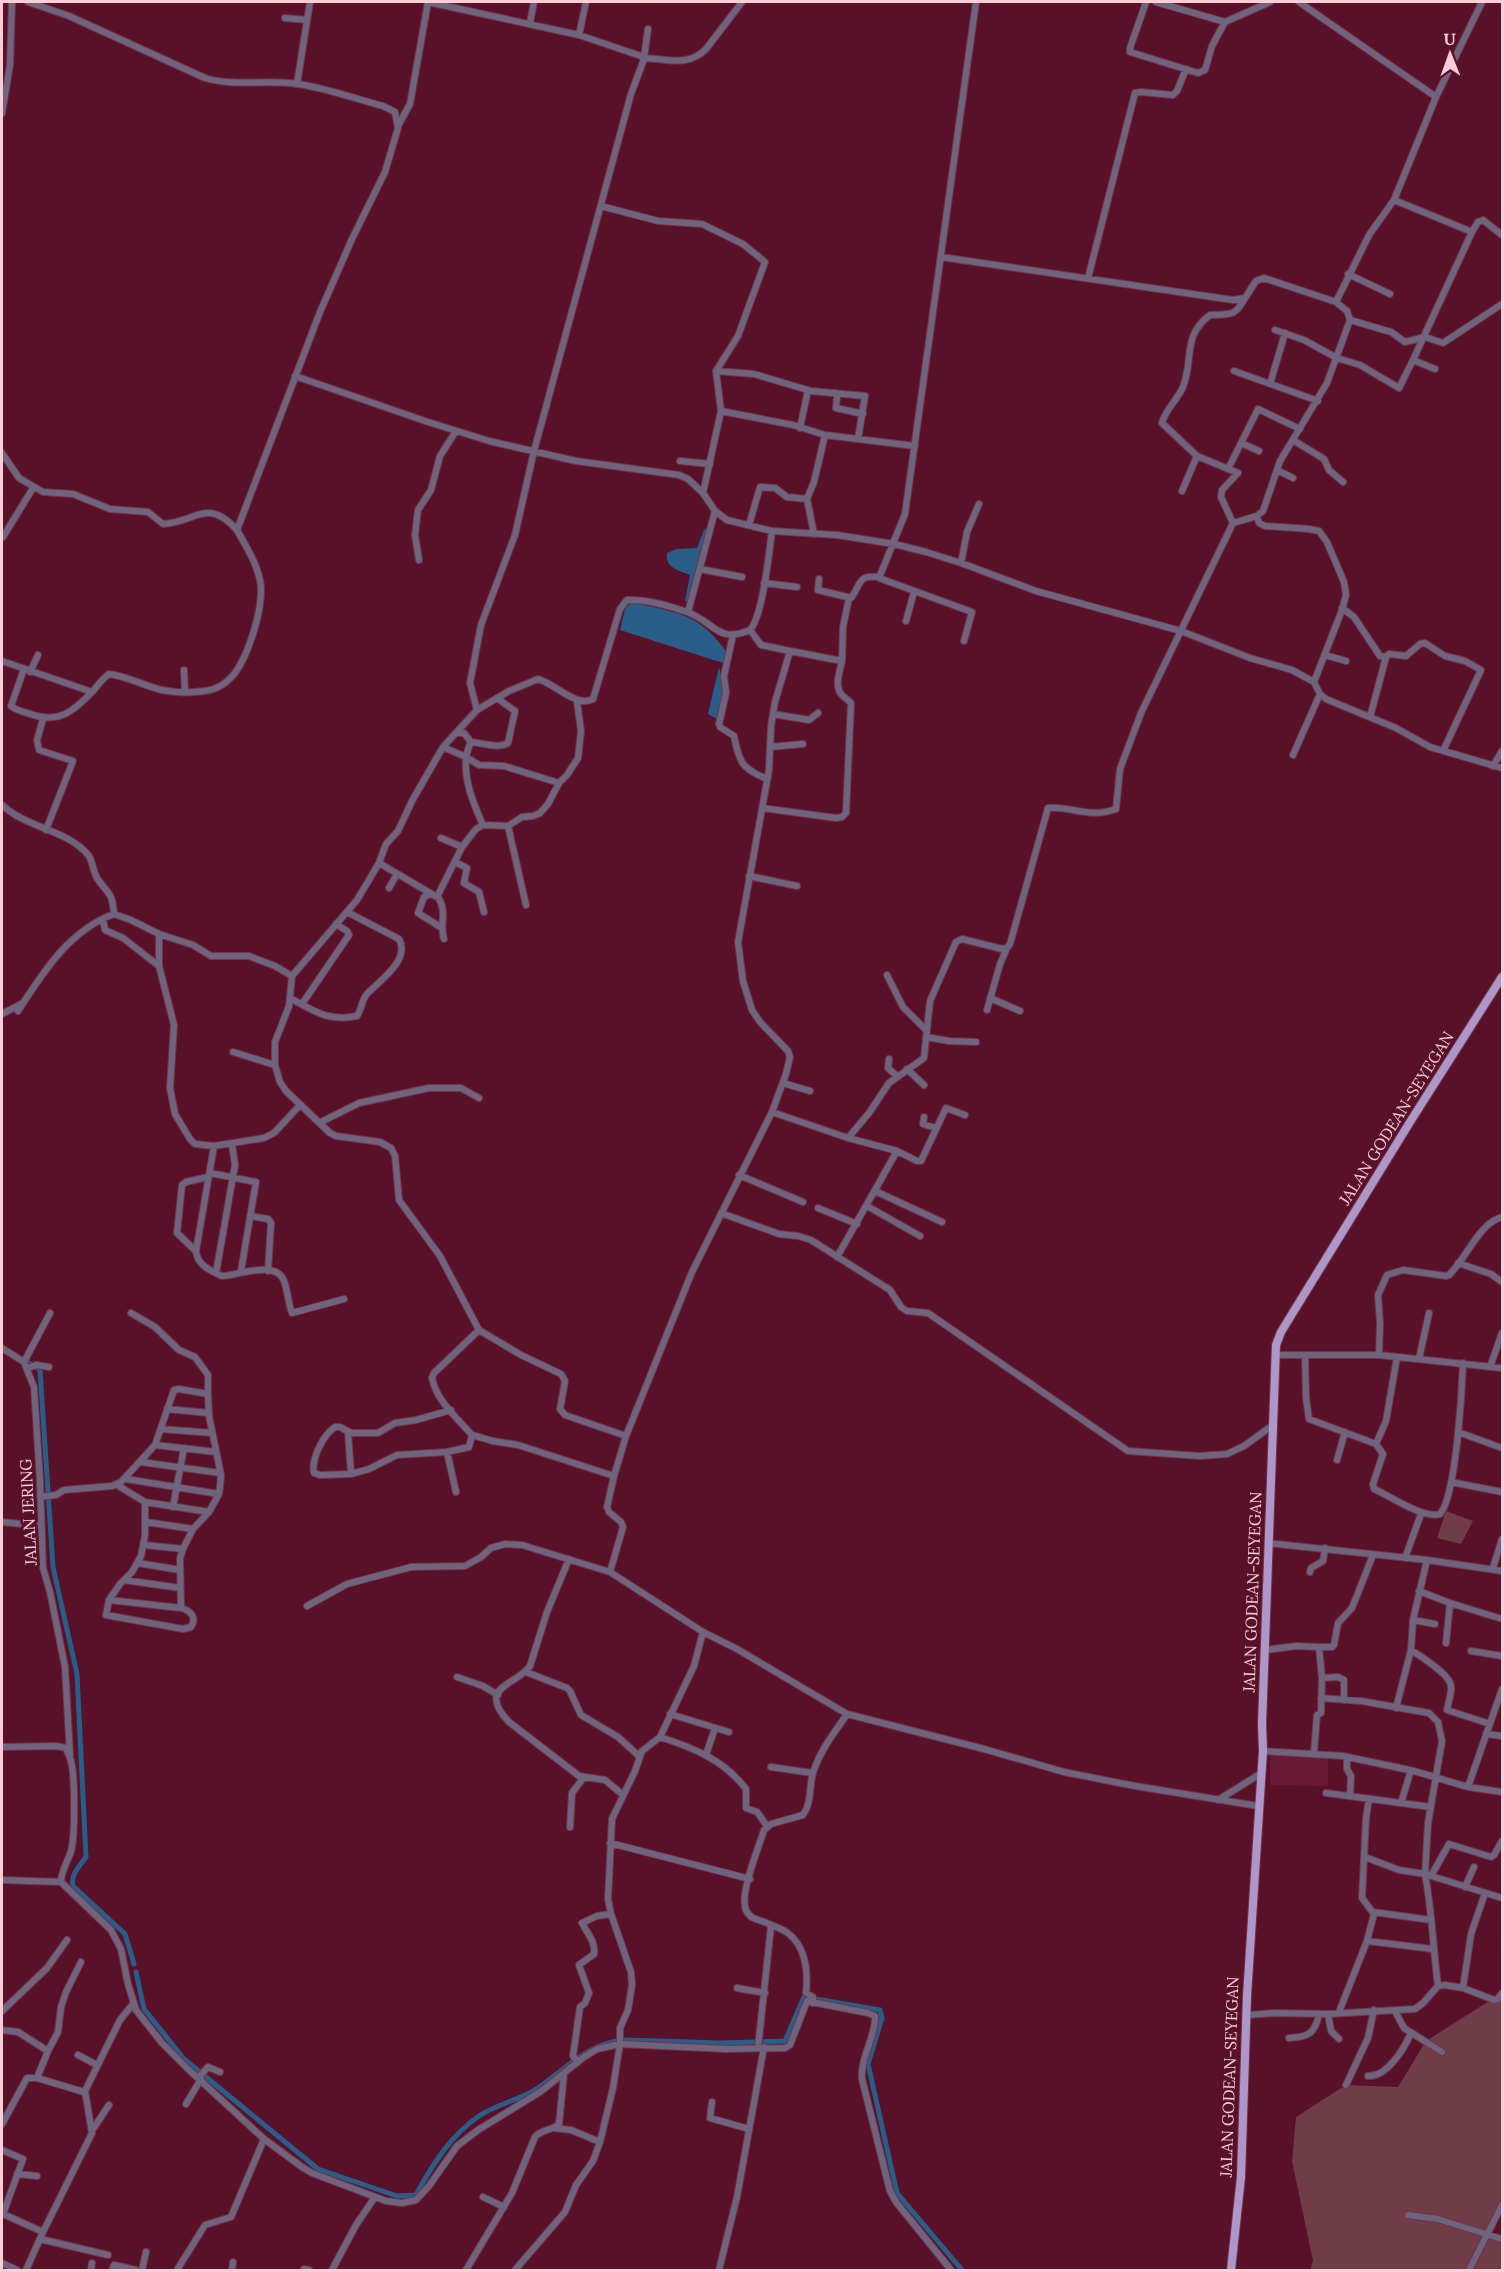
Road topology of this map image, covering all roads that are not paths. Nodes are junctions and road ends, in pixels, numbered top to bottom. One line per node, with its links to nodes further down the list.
1 (12, 2): 26 (street)
2 (28, 2): 22 (street)
3 (310, 2): 15 (street)
4 (428, 2): 17 (street); 24 (street)
5 (534, 2): 17 (street)
6 (586, 2): 19 (street)
7 (742, 2): 20 (street)
8 (976, 2): 32 (street)
9 (1146, 2): 21 (street)
10 (1156, 2): 16 (street)
11 (1268, 2): 16 (street)
12 (1299, 2): 23 (street)
13 (1482, 2): 23 (street)
14 (285, 18): 15 (street)
15 (307, 20): 22 (street)
16 (1225, 22): 21 (street)
17 (530, 23): 19 (street)
18 (648, 29): 20 (street)
19 (579, 35): 20 (street)
20 (644, 58): 29 (street)
21 (1186, 69): 34 (street)
22 (297, 84): 25 (street)
23 (1436, 97): 28 (street)
24 (407, 111): 25 (street); 27 (street)
25 (395, 112): 27 (street)
26 (2, 113)
27 (398, 126): 48 (street)
28 (1394, 200): 30 (street); 33 (street)
29 (601, 206): 46 (street); 63 (street)
30 (1472, 232): 31 (street); 42 (street)
31 (1503, 235)
32 (941, 257): 34 (street); 62 (street)
33 (1348, 274): 35 (street); 37 (street)
34 (1088, 278): 36 (street)
35 (1390, 294)
36 (1245, 298): 37 (street); 66 (street)
37 (1336, 302): 39 (street)
38 (1503, 304): 42 (street)
39 (1350, 320): 42 (street); 43 (street)
40 (1275, 330): 41 (street)
41 (1285, 333): 43 (street); 49 (street)
42 (1425, 336): 44 (street)
43 (1336, 358): 44 (street); 52 (street)
44 (1413, 360): 45 (street)
45 (1435, 369)
46 (716, 371): 50 (street); 53 (street)
47 (1234, 371): 49 (street)
48 (295, 376): 57 (street); 82 (street)
49 (1270, 384): 52 (street)
50 (808, 390): 51 (street); 55 (street)
51 (835, 393): 54 (street); 54 (street)
52 (1318, 401): 56 (street)
53 (721, 411): 55 (street); 68 (street)
54 (863, 414): 59 (street)
55 (800, 428): 58 (street)
56 (1300, 429): 60 (street); 61 (street)
57 (456, 431): 63 (street); 87 (street)
58 (825, 435): 59 (street); 76 (street)
59 (858, 439): 62 (street)
60 (1293, 440): 70 (street); 72 (street)
61 (1241, 443): 64 (street); 69 (street)
62 (915, 446): 86 (street)
63 (534, 451): 75 (street); 119 (street)
64 (1259, 451)
65 (2, 453): 73 (street)
66 (1197, 456): 69 (street); 74 (street)
67 (680, 461): 68 (street)
68 (710, 464): 75 (street)
69 (1228, 469): 80 (street)
70 (1277, 470): 71 (street); 79 (street)
71 (1293, 478)
72 (1343, 482)
73 (33, 488): 82 (street); 85 (street)
74 (1182, 491)
75 (703, 493): 78 (street)
76 (807, 499): 81 (street); 84 (street)
77 (979, 504): 88 (street)
78 (715, 511): 81 (street); 89 (street)
79 (1257, 516): 80 (street); 97 (street)
80 (1233, 524): 101 (street)
81 (749, 525): 83 (street)
82 (237, 530): 115 (street)
83 (772, 531): 84 (street); 93 (street)
84 (814, 534): 86 (street)
85 (3, 537)
86 (894, 544): 88 (street); 91 (street)
87 (419, 560)
88 (961, 563): 101 (street)
89 (700, 569): 90 (street); 98 (street)
90 (742, 577)
91 (879, 577): 95 (street); 96 (street)
92 (819, 579): 96 (street)
93 (764, 583): 94 (street); 100 (street)
94 (797, 587)
95 (915, 592): 99 (street); 103 (street)
96 (849, 598): 109 (street)
97 (1342, 608): 106 (street); 107 (street)
98 (688, 612): 102 (street); 118 (street)
99 (906, 621)
100 (750, 630): 102 (street); 104 (street)
101 (1180, 631): 113 (street); 161 (street)
102 (733, 635): 135 (street)
103 (964, 641)
104 (790, 651): 109 (street); 121 (street)
105 (38, 655): 112 (street)
106 (1325, 656): 110 (street); 113 (street)
107 (1386, 657): 122 (street); 129 (street)
108 (2, 661): 112 (street)
109 (842, 661): 138 (street)
110 (1346, 661)
111 (184, 670): 115 (street)
112 (27, 671): 114 (street); 123 (street)
113 (1314, 682): 116 (street)
114 (92, 692): 115 (street); 123 (street)
115 (185, 692)
116 (1320, 694): 122 (street); 131 (street)
117 (497, 698): 118 (street); 119 (street); 125 (street)
118 (577, 701): 136 (street)
119 (477, 710): 124 (street)
120 (818, 713): 121 (street)
121 (773, 714): 128 (street)
122 (1370, 717): 129 (street)
123 (43, 719): 141 (street)
124 (456, 733): 125 (street); 127 (street)
125 (471, 742): 132 (street)
126 (803, 744): 128 (street)
127 (443, 747): 132 (street); 145 (street)
128 (770, 747): 135 (street)
129 (1443, 751): 133 (street)
130 (1503, 751): 133 (street)
131 (1293, 755)
132 (466, 757): 136 (street); 139 (street)
133 (1493, 766): 134 (street)
134 (1503, 768)
135 (767, 779): 138 (street)
136 (559, 783): 140 (street)
137 (2, 805): 141 (street)
138 (762, 808): 147 (street)
139 (483, 825): 140 (street); 143 (street)
140 (508, 826): 152 (street)
141 (46, 830): 155 (street)
142 (441, 838): 143 (street)
143 (462, 846): 144 (street)
144 (455, 862): 151 (street); 154 (street)
145 (379, 863): 146 (street); 153 (street)
146 (397, 874): 149 (street); 150 (street)
147 (749, 876): 148 (street); 182 (street)
148 (796, 886)
149 (389, 888)
150 (430, 894): 151 (street); 158 (street)
151 (438, 897): 158 (street)
152 (526, 905)
153 (347, 912): 157 (street); 169 (street)
154 (484, 912)
155 (114, 914): 156 (street); 159 (street)
156 (103, 920): 162 (street); 168 (street)
157 (336, 924): 164 (street); 169 (street)
158 (442, 928): 160 (street)
159 (159, 934): 162 (street); 164 (street)
160 (444, 939)
161 (1007, 948): 167 (street); 174 (street)
162 (159, 966): 194 (street)
163 (887, 975): 174 (street)
164 (292, 976): 166 (street)
165 (1503, 977): 223 (main road, JALAN GODEAN-SEYEGAN)
166 (290, 998): 169 (street); 179 (street)
167 (990, 998): 170 (street); 172 (street)
168 (24, 1003): 171 (street); 173 (street)
169 (302, 1004)
170 (987, 1010)
171 (18, 1011)
172 (1020, 1011)
173 (2, 1014)
174 (925, 1029): 175 (street)
175 (926, 1037): 176 (street); 180 (street)
176 (976, 1042)
177 (233, 1052): 179 (street)
178 (889, 1059): 181 (street)
179 (275, 1065): 186 (street)
180 (907, 1069): 181 (street); 183 (street)
181 (897, 1076): 192 (street)
182 (783, 1083): 184 (street); 187 (street)
183 (924, 1085)
184 (810, 1091)
185 (479, 1098): 190 (street)
186 (300, 1105): 190 (street); 193 (street)
187 (772, 1112): 192 (street); 197 (street)
188 (965, 1115): 191 (street)
189 (924, 1117): 191 (street)
190 (321, 1122): 220 (street)
191 (936, 1128): 195 (street)
192 (848, 1137): 195 (street)
193 (232, 1144): 194 (street); 198 (street)
194 (214, 1146): 196 (street)
195 (897, 1151): 199 (street)
196 (209, 1175): 198 (street); 209 (street); 209 (street)
197 (739, 1175): 200 (street); 203 (street)
198 (233, 1177): 204 (street); 214 (street)
199 (875, 1191): 201 (street); 206 (street)
200 (803, 1202)
201 (867, 1206): 207 (street); 208 (street)
202 (818, 1208): 207 (street)
203 (721, 1213): 210 (street); 244 (street)
204 (250, 1216): 212 (street); 213 (street)
205 (1503, 1217): 211 (street)
206 (942, 1222)
207 (857, 1224): 210 (street)
208 (920, 1236)
209 (196, 1251): 214 (street)
210 (837, 1257): 237 (street)
211 (1458, 1263): 215 (street); 224 (street)
212 (268, 1271): 213 (street); 216 (street)
213 (241, 1272): 214 (street)
214 (216, 1273)
215 (1503, 1282)
216 (344, 1299)
217 (50, 1313): 229 (street)
218 (131, 1313): 233 (street)
219 (1429, 1313): 227 (street)
220 (479, 1330): 235 (street); 244 (street)
221 (1503, 1333): 230 (street)
222 (2, 1348): 229 (street)
223 (1275, 1355): 225 (street); 237 (main road, JALAN GODEAN-SEYEGAN)
224 (1379, 1355): 225 (street); 226 (street)
225 (1305, 1356): 240 (street)
226 (1397, 1357): 227 (street); 245 (street)
227 (1419, 1359): 228 (street)
228 (1463, 1363): 230 (street); 241 (street)
229 (29, 1364): 231 (street); 264 (street, JALAN JERING)
230 (1490, 1366): 232 (street)
231 (49, 1367)
232 (1503, 1368)
233 (208, 1394): 234 (street); 236 (street)
234 (167, 1409): 236 (street); 238 (street)
235 (451, 1410): 239 (street); 243 (street)
236 (209, 1413): 242 (street)
237 (1273, 1425): 274 (main road, JALAN GODEAN-SEYEGAN)
238 (161, 1429): 242 (street); 246 (street)
239 (348, 1432): 255 (street); 255 (street)
240 (1345, 1432): 245 (street); 251 (street)
241 (1458, 1432): 248 (street); 258 (street)
242 (212, 1433): 249 (street)
243 (472, 1435): 250 (street); 256 (street)
244 (626, 1436): 256 (street)
245 (1376, 1444): 268 (street)
246 (155, 1445): 247 (street); 252 (street)
247 (184, 1448): 249 (street); 253 (street)
248 (1503, 1448)
249 (216, 1452): 254 (street)
250 (447, 1452): 255 (street); 261 (street)
251 (1337, 1460)
252 (141, 1462): 253 (street); 257 (street)
253 (180, 1467): 254 (street); 260 (street)
254 (220, 1473): 263 (street)
255 (351, 1474)
256 (614, 1476): 286 (street)
257 (126, 1479): 259 (street); 260 (street)
258 (1450, 1482): 262 (street); 268 (street)
259 (117, 1485): 264 (street); 265 (street)
260 (177, 1487): 263 (street); 266 (street)
261 (456, 1492)
262 (1503, 1492)
263 (219, 1494): 267 (street)
264 (46, 1496): 271 (street, JALAN JERING)
265 (145, 1502): 266 (street); 270 (street)
266 (173, 1507): 267 (street)
267 (208, 1512): 272 (street)
268 (1421, 1514): 279 (street)
269 (2, 1522): 271 (street)
270 (146, 1522): 272 (street); 275 (street)
271 (41, 1526): 329 (street, JALAN JERING)
272 (194, 1529): 277 (street)
273 (1503, 1539): 283 (street)
274 (1268, 1543): 276 (street); 301 (main road, JALAN GODEAN-SEYEGAN)
275 (144, 1545): 277 (street); 282 (street)
276 (1325, 1548): 278 (street); 287 (street)
277 (183, 1549): 284 (street)
278 (1373, 1555): 279 (street); 300 (street)
279 (1405, 1558): 281 (street)
280 (569, 1559): 286 (street); 293 (street); 305 (street)
281 (1427, 1560): 283 (street); 290 (street)
282 (138, 1563): 284 (street); 288 (street)
283 (1493, 1568): 285 (street)
284 (180, 1570): 289 (street)
285 (1503, 1571)
286 (610, 1572): 298 (street)
287 (1310, 1572)
288 (124, 1580): 289 (street); 291 (street)
289 (180, 1588): 294 (street)
290 (1419, 1591): 292 (street); 296 (street)
291 (109, 1600): 294 (street); 294 (street)
292 (1450, 1603): 295 (street); 299 (street)
293 (307, 1606)
294 (181, 1608)
295 (1503, 1619)
296 (1413, 1620): 297 (street); 302 (street)
297 (1435, 1624)
298 (703, 1632): 314 (street); 315 (street)
299 (1446, 1643)
300 (1319, 1647): 301 (street); 307 (street)
301 (1265, 1650): 324 (main road, JALAN GODEAN-SEYEGAN)
302 (1411, 1650): 312 (street); 313 (street)
303 (1471, 1651): 304 (street)
304 (1503, 1656)
305 (526, 1672): 309 (street); 327 (street)
306 (457, 1677): 309 (street)
307 (1322, 1677): 310 (street); 311 (street)
308 (1503, 1689): 317 (street)
309 (498, 1695): 334 (street)
310 (1321, 1698): 311 (street); 325 (street)
311 (1344, 1700): 312 (street)
312 (1396, 1708): 316 (street)
313 (1447, 1710): 316 (street); 317 (street)
314 (670, 1714): 318 (street); 322 (street)
315 (847, 1714): 332 (street); 342 (street)
316 (1438, 1722): 335 (street)
317 (1490, 1724): 320 (street)
318 (715, 1728): 319 (street); 326 (street)
319 (729, 1732)
320 (1486, 1734): 321 (street); 336 (street)
321 (1503, 1736)
322 (660, 1737): 326 (street); 327 (street)
323 (2, 1747): 329 (street)
324 (1263, 1751): 325 (street); 333 (main road, JALAN GODEAN-SEYEGAN)
325 (1314, 1753): 328 (street)
326 (706, 1755): 346 (street)
327 (639, 1756): 339 (street)
328 (1347, 1757): 331 (street); 340 (street)
329 (70, 1759): 355 (street, JALAN JERING)
330 (771, 1767): 332 (street)
331 (1411, 1770): 335 (street); 343 (street)
332 (812, 1773): 346 (street)
333 (1260, 1774): 342 (street); 344 (main road, JALAN GODEAN-SEYEGAN)
334 (584, 1777): 339 (street); 347 (street)
335 (1435, 1777): 336 (street); 345 (street)
336 (1468, 1787): 337 (street)
337 (1503, 1792)
338 (1326, 1793): 340 (street)
339 (623, 1795): 349 (street)
340 (1350, 1796): 341 (street)
341 (1369, 1799): 343 (street); 350 (street)
342 (1218, 1800): 344 (street)
343 (1401, 1803): 345 (street)
344 (1258, 1806): 380 (main road, JALAN GODEAN-SEYEGAN)
345 (1431, 1807): 352 (street)
346 (767, 1826): 353 (street)
347 (570, 1827)
348 (1503, 1841): 352 (street)
349 (610, 1843): 353 (street); 360 (street)
350 (1365, 1857): 352 (street); 359 (street)
351 (1474, 1867): 356 (street)
352 (1428, 1875): 356 (street); 361 (street)
353 (750, 1879): 362 (street)
354 (2, 1880): 355 (street)
355 (61, 1882): 373 (street)
356 (1465, 1887): 357 (street)
357 (1485, 1893): 358 (street); 369 (street)
358 (1503, 1898)
359 (1373, 1912): 361 (street); 364 (street)
360 (611, 1914): 385 (street); 390 (street)
361 (1431, 1920): 365 (street)
362 (771, 1926): 370 (street); 372 (street)
363 (67, 1940): 375 (street)
364 (1367, 1941): 365 (street); 377 (street)
365 (1433, 1949): 367 (street)
366 (81, 1962): 387 (street)
367 (1438, 1986): 369 (street); 376 (street)
368 (737, 1988): 370 (street)
369 (1463, 1988): 371 (street)
370 (765, 1993): 386 (street)
371 (1503, 1994)
372 (813, 2000): 386 (street); 435 (street)
373 (133, 2004): 391 (street); 394 (street)
374 (1374, 2010): 376 (street); 377 (street); 397 (street)
375 (2, 2011)
376 (1395, 2011): 382 (street)
377 (1339, 2013): 379 (street)
378 (1319, 2014): 379 (street); 380 (street); 383 (street)
379 (1328, 2014): 384 (street)
380 (1247, 2015): 436 (main road, JALAN GODEAN-SEYEGAN)
381 (2, 2030): 387 (street)
382 (1411, 2033): 388 (street); 395 (street)
383 (1289, 2038)
384 (1339, 2039)
385 (620, 2044): 386 (street); 390 (street); 407 (street)
386 (760, 2045): 405 (street)
387 (48, 2051): 396 (street)
388 (1442, 2052)
389 (78, 2055): 391 (street)
390 (576, 2060): 393 (street)
391 (97, 2065): 398 (street)
392 (220, 2072): 394 (street)
393 (564, 2074): 403 (street); 411 (street)
394 (201, 2076): 400 (street); 406 (street)
395 (1368, 2076)
396 (37, 2078): 398 (street); 402 (street)
397 (1346, 2085)
398 (84, 2092): 404 (street)
399 (712, 2102): 405 (street)
400 (186, 2104)
401 (109, 2105): 404 (street)
402 (2, 2124)
403 (554, 2128): 407 (street); 414 (street)
404 (93, 2129): 416 (street)
405 (749, 2129): 434 (street)
406 (264, 2139): 411 (street); 429 (street)
407 (600, 2142): 433 (street)
408 (2, 2150): 409 (street)
409 (17, 2174): 410 (street); 416 (street)
410 (37, 2176)
411 (375, 2197): 431 (street)
412 (483, 2197): 414 (street)
413 (1503, 2205): 417 (street)
414 (504, 2207): 432 (street)
415 (1408, 2215): 417 (street)
416 (43, 2232): 418 (street)
417 (1488, 2233): 419 (street); 437 (street)
418 (40, 2239): 421 (street); 425 (street)
419 (1503, 2239)
420 (146, 2252): 428 (street)
421 (108, 2255)
422 (233, 2262): 430 (street)
423 (2, 2263): 424 (street)
424 (16, 2271)
425 (26, 2271)
426 (112, 2271): 427 (street)
427 (136, 2271)
428 (142, 2271)
429 (177, 2271)
430 (232, 2271)
431 (332, 2271)
432 (466, 2271)
433 (515, 2271)
434 (719, 2271)
435 (951, 2271)
436 (1231, 2271)
437 (1469, 2271)

